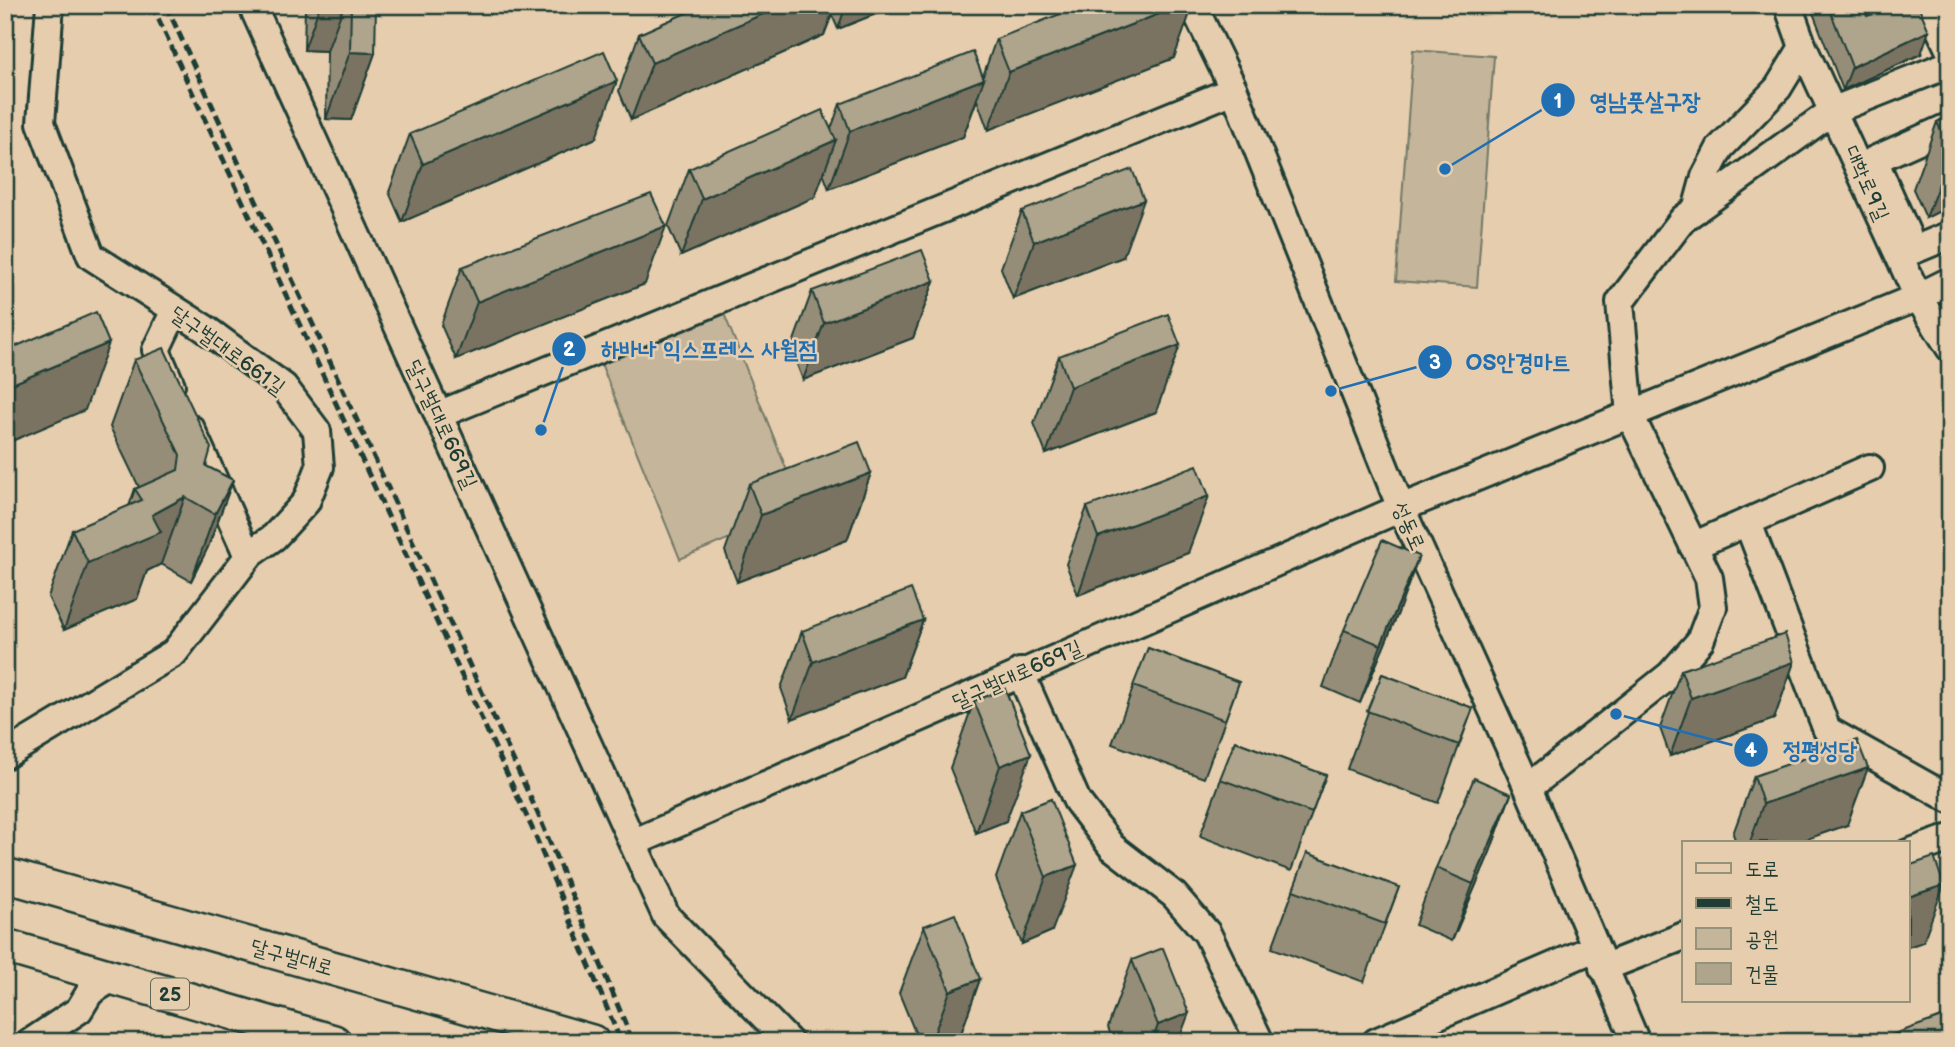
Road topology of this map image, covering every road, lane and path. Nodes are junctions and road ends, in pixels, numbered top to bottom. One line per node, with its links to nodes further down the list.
1 (50, 5): 16 (street, 달구벌대로661길)
2 (252, 5): 18 (street, 달구벌대로669길)
3 (1193, 5): 9 (street, 성동로)
4 (1790, 10): 6 (street, 대학로9길)
5 (1932, 13): 7 (street)
6 (1803, 47): 10 (street, 대학로9길); 12 (street)
7 (1950, 51)
8 (1950, 64): 10 (street)
9 (1234, 90): 18 (street); 21 (street, 성동로)
10 (1834, 110): 12 (street); 15 (street, 대학로9길)
11 (1950, 126): 13 (street)
12 (1696, 209): 19 (street)
13 (1950, 235)
14 (1950, 281): 15 (street, 달구벌대로669길)
15 (1919, 297): 17 (street, 대학로9길); 19 (street, 달구벌대로669길)
16 (175, 310): 24 (street); 24 (street, 달구벌대로661길)
17 (1950, 348)
18 (438, 415): 30 (street, 달구벌대로669길)
19 (1630, 415): 21 (street, 달구벌대로669길); 23 (street)
20 (1870, 468): 22 (street)
21 (1401, 508): 25 (street, 달구벌대로669길); 27 (street, 성동로)
22 (1748, 523): 23 (street); 28 (street)
23 (1693, 546): 27 (street)
24 (248, 556): 26 (street, 달구벌대로661길)
25 (1020, 672): 30 (street, 달구벌대로669길); 41 (street)
26 (5, 755)
27 (1528, 788): 35 (street, 성동로)
28 (1950, 799)
29 (1950, 838): 31 (street)
30 (635, 842): 38 (street, 달구벌대로669길)
31 (1910, 852)
32 (5, 875): 37 (main road, 달구벌대로)
33 (1682, 937): 35 (street)
34 (5, 946): 36 (main road, 25)
35 (1599, 958): 42 (street); 43 (street, 성동로)
36 (114, 977): 39 (street); 40 (main road, 25)
37 (585, 1040)
38 (788, 1041)
39 (31, 1042)
40 (334, 1042)
41 (1259, 1042)
42 (1376, 1042)
43 (1636, 1042)

